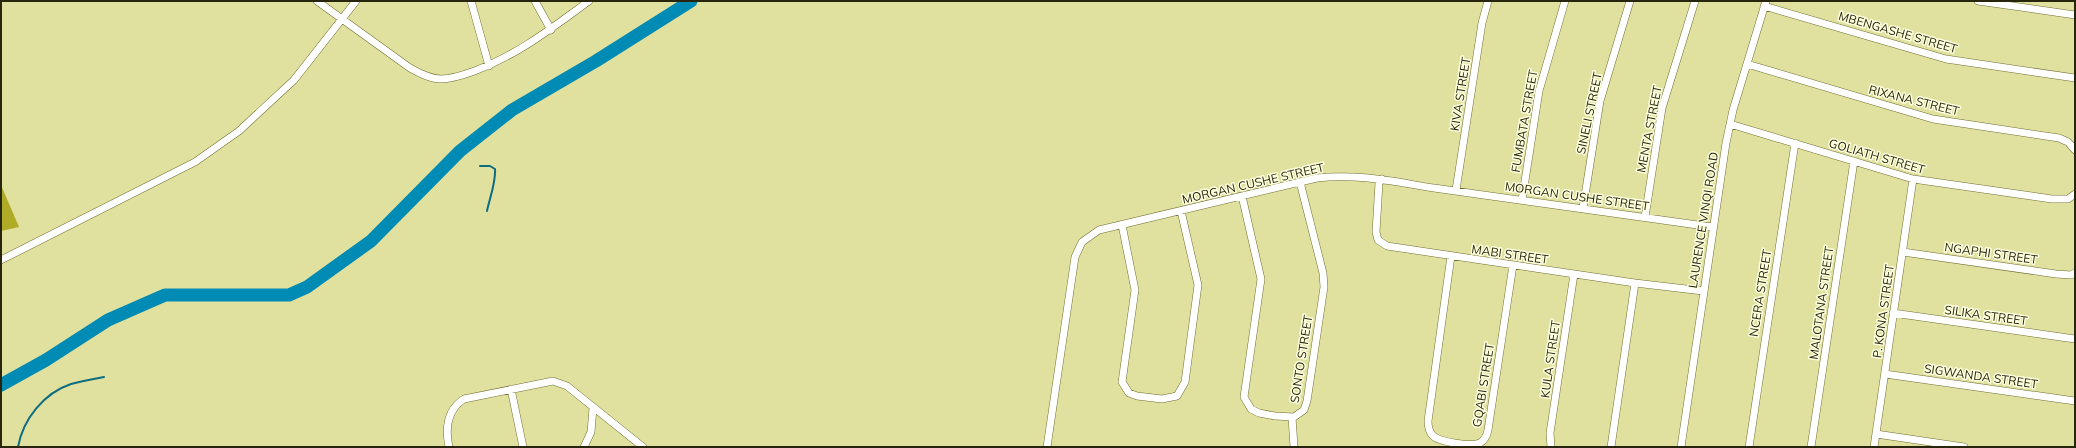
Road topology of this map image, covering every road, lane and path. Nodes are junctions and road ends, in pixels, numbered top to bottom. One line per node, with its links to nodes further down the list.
1 (317, 1): 13 (street)
2 (356, 1): 13 (street)
3 (471, 1): 16 (street)
4 (534, 1): 14 (street)
5 (589, 1): 14 (street)
6 (1488, 1): 25 (street, KIVA STREET)
7 (1565, 1): 28 (street, FUMBATA STREET)
8 (1630, 1): 29 (street, SINELI STREET)
9 (1694, 1): 31 (street, MENTA STREET)
10 (1978, 1): 12 (street)
11 (1765, 4): 15 (street, LAURENCE VINQI ROAD); 17 (street, MBENGASHE STREET)
12 (2075, 15)
13 (343, 20): 16 (street); 36 (street)
14 (550, 30): 16 (street)
15 (1747, 64): 18 (street, LAURENCE VINQI ROAD); 20 (street, RIXANA STREET)
16 (489, 66)
17 (2075, 78)
18 (1730, 124): 19 (street, GOLIATH STREET); 33 (street, LAURENCE VINQI ROAD)
19 (1795, 144): 21 (street, GOLIATH STREET); 59 (street, NCERA STREET)
20 (2075, 150)
21 (1854, 161): 23 (street, GOLIATH STREET); 60 (street, MALOTANA STREET)
22 (1382, 179): 24 (street, MORGAN CUSHE STREET); 25 (street, MORGAN CUSHE STREET); 35 (street, MABI STREET)
23 (1914, 179): 26 (street, GOLIATH STREET); 34 (street, P. KONA STREET)
24 (1300, 182): 27 (street, MORGAN CUSHE STREET); 48 (street, SONTO STREET)
25 (1456, 190): 28 (street, MORGAN CUSHE STREET)
26 (2075, 194)
27 (1242, 196): 30 (street, MORGAN CUSHE STREET); 48 (street, SONTO STREET)
28 (1522, 200): 29 (street, MORGAN CUSHE STREET)
29 (1583, 208): 31 (street, MORGAN CUSHE STREET)
30 (1181, 211): 32 (street, MORGAN CUSHE STREET); 32 (street)
31 (1645, 217): 33 (street, MORGAN CUSHE STREET)
32 (1122, 225): 54 (street, MORGAN CUSHE STREET)
33 (1712, 227): 41 (street, LAURENCE VINQI ROAD)
34 (1903, 252): 38 (street, NGAPHI STREET); 42 (street, P. KONA STREET)
35 (1451, 256): 37 (street, MABI STREET); 37 (street, GQABI STREET)
36 (1, 260)
37 (1513, 265): 39 (street, MABI STREET)
38 (2075, 273)
39 (1574, 274): 40 (street, MABI STREET); 56 (street, KULA STREET)
40 (1635, 283): 41 (street, MABI STREET); 57 (street)
41 (1703, 291): 58 (street, LAURENCE VINQI ROAD)
42 (1893, 313): 43 (street, SILIKA STREET); 44 (street, P. KONA STREET)
43 (2075, 339)
44 (1885, 374): 46 (street, SIGWANDA STREET); 49 (street, P. KONA STREET)
45 (511, 389): 47 (street); 50 (street); 51 (street)
46 (2075, 401)
47 (593, 408): 52 (street); 53 (street)
48 (1292, 417): 55 (street)
49 (1876, 434): 61 (street, P. KONA STREET); 62 (street)
50 (449, 447)
51 (523, 447)
52 (584, 447)
53 (643, 447)
54 (1047, 447)
55 (1294, 447)
56 (1551, 447)
57 (1611, 447)
58 (1680, 447)
59 (1749, 447)
60 (1811, 447)
61 (1874, 447)
62 (1964, 447)

